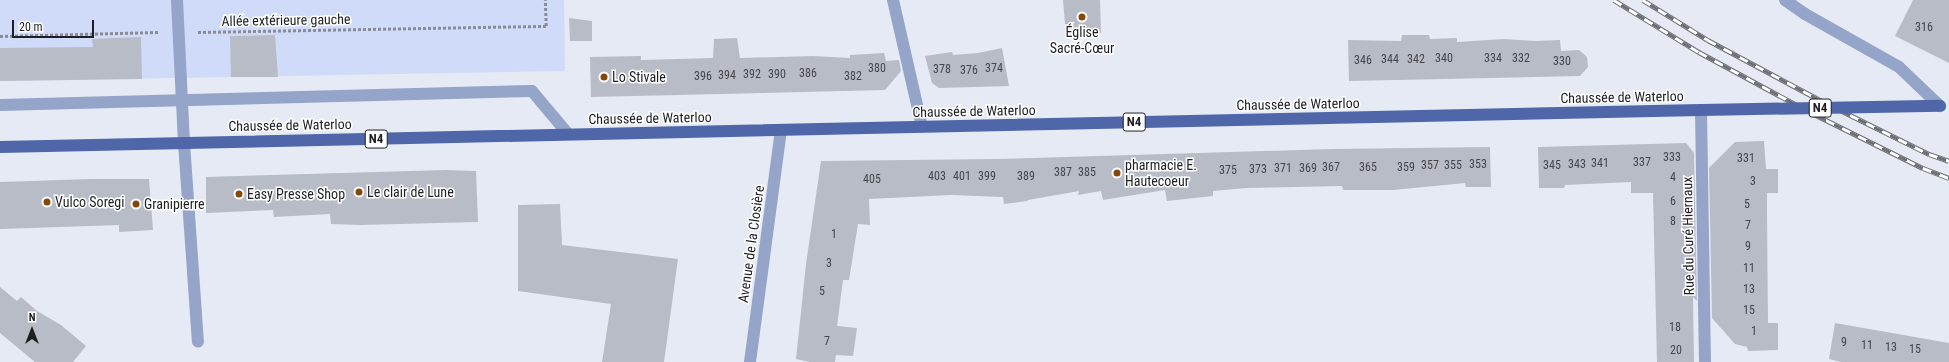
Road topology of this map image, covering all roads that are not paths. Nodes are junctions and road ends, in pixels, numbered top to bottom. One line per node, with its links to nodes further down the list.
1 (177, 0): 4 (street)
2 (893, 0): 8 (street)
3 (1785, 0): 6 (street)
4 (181, 99): 5 (street); 10 (street); 11 (street)
5 (0, 105)
6 (1944, 106): 7 (main road, Chaussée de Waterloo / N4, bridge)
7 (1701, 110): 8 (main road, Chaussée de Waterloo / N4); 15 (street, Rue du Curé Hiernaux)
8 (922, 127): 9 (main road, Chaussée de Waterloo / N4)
9 (781, 130): 10 (main road, Chaussée de Waterloo / N4); 14 (street, Avenue de la Closière)
10 (568, 134): 11 (main road, Chaussée de Waterloo / N4)
11 (184, 143): 12 (main road, Chaussée de Waterloo / N4); 13 (street)
12 (0, 147)
13 (198, 342)
14 (750, 362)
15 (1707, 362)

